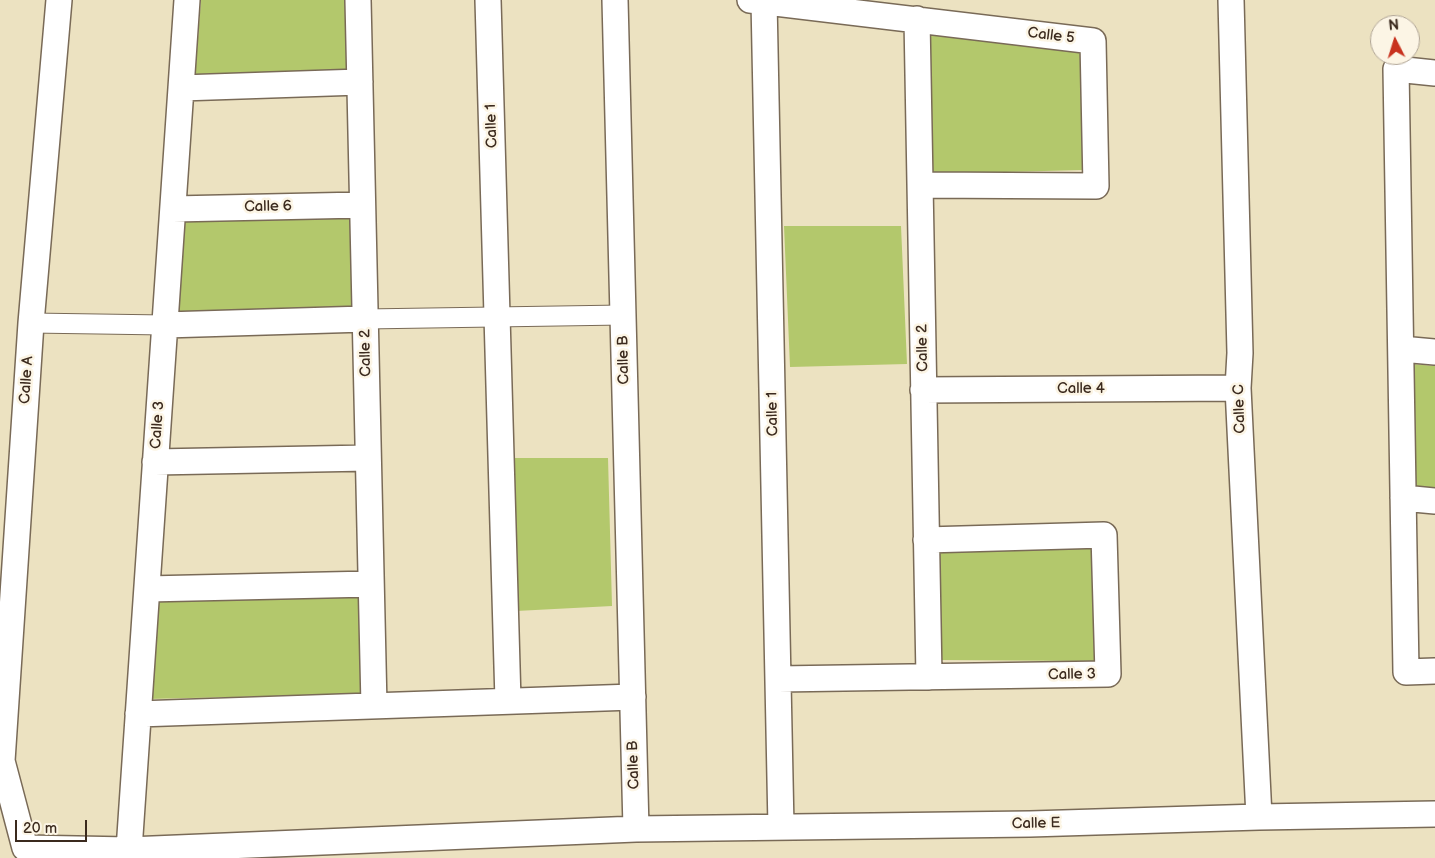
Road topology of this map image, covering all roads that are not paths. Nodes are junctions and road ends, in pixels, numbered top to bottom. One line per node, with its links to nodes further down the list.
1 (59, 0): 18 (street, Calle A)
2 (187, 0): 11 (street, Calle 3)
3 (358, 0): 10 (street, Calle 2)
4 (488, 0): 16 (street, Calle 1)
5 (615, 0): 15 (street, Calle B)
6 (1231, 0): 22 (street, Calle C)
7 (757, 1): 8 (street, Calle 5); 33 (street, Calle 1)
8 (917, 19): 12 (street, Calle 2); 12 (street, Calle 5)
9 (1435, 73): 20 (street)
10 (360, 82): 11 (street); 13 (street, Calle 2)
11 (181, 88): 14 (street, Calle 3)
12 (920, 185): 23 (street, Calle 2)
13 (362, 205): 14 (street, Calle 6); 17 (street, Calle 2)
14 (173, 209): 19 (street, Calle 3)
15 (623, 315): 16 (street); 34 (street, Calle B)
16 (497, 316): 17 (street); 35 (street, Calle 1)
17 (365, 319): 19 (street); 24 (street, Calle 2)
18 (31, 323): 19 (street); 42 (street, Calle A)
19 (165, 325): 25 (street, Calle 3)
20 (1401, 349): 21 (street); 26 (street)
21 (1435, 352)
22 (1238, 388): 23 (street, Calle 4); 39 (street, Calle C)
23 (923, 390): 28 (street, Calle 2)
24 (368, 458): 25 (street); 29 (street, Calle 2)
25 (155, 462): 30 (street, Calle 3)
26 (1403, 498): 27 (street); 31 (street)
27 (1435, 502)
28 (926, 540): 32 (street, Calle 2); 32 (street, Calle 3)
29 (371, 584): 30 (street); 36 (street, Calle 2)
30 (147, 590): 37 (street, Calle 3)
31 (1435, 671)
32 (929, 677): 33 (street, Calle 3)
33 (778, 679): 40 (street, Calle 1)
34 (633, 697): 35 (street); 41 (street, Calle B)
35 (508, 702): 36 (street)
36 (374, 706): 37 (street)
37 (138, 714): 42 (street, Calle 3)
38 (1435, 814): 39 (street, Calle E)
39 (1259, 817): 40 (street, Calle E)
40 (781, 827): 41 (street, Calle E)
41 (636, 829): 42 (street)
42 (129, 850)

